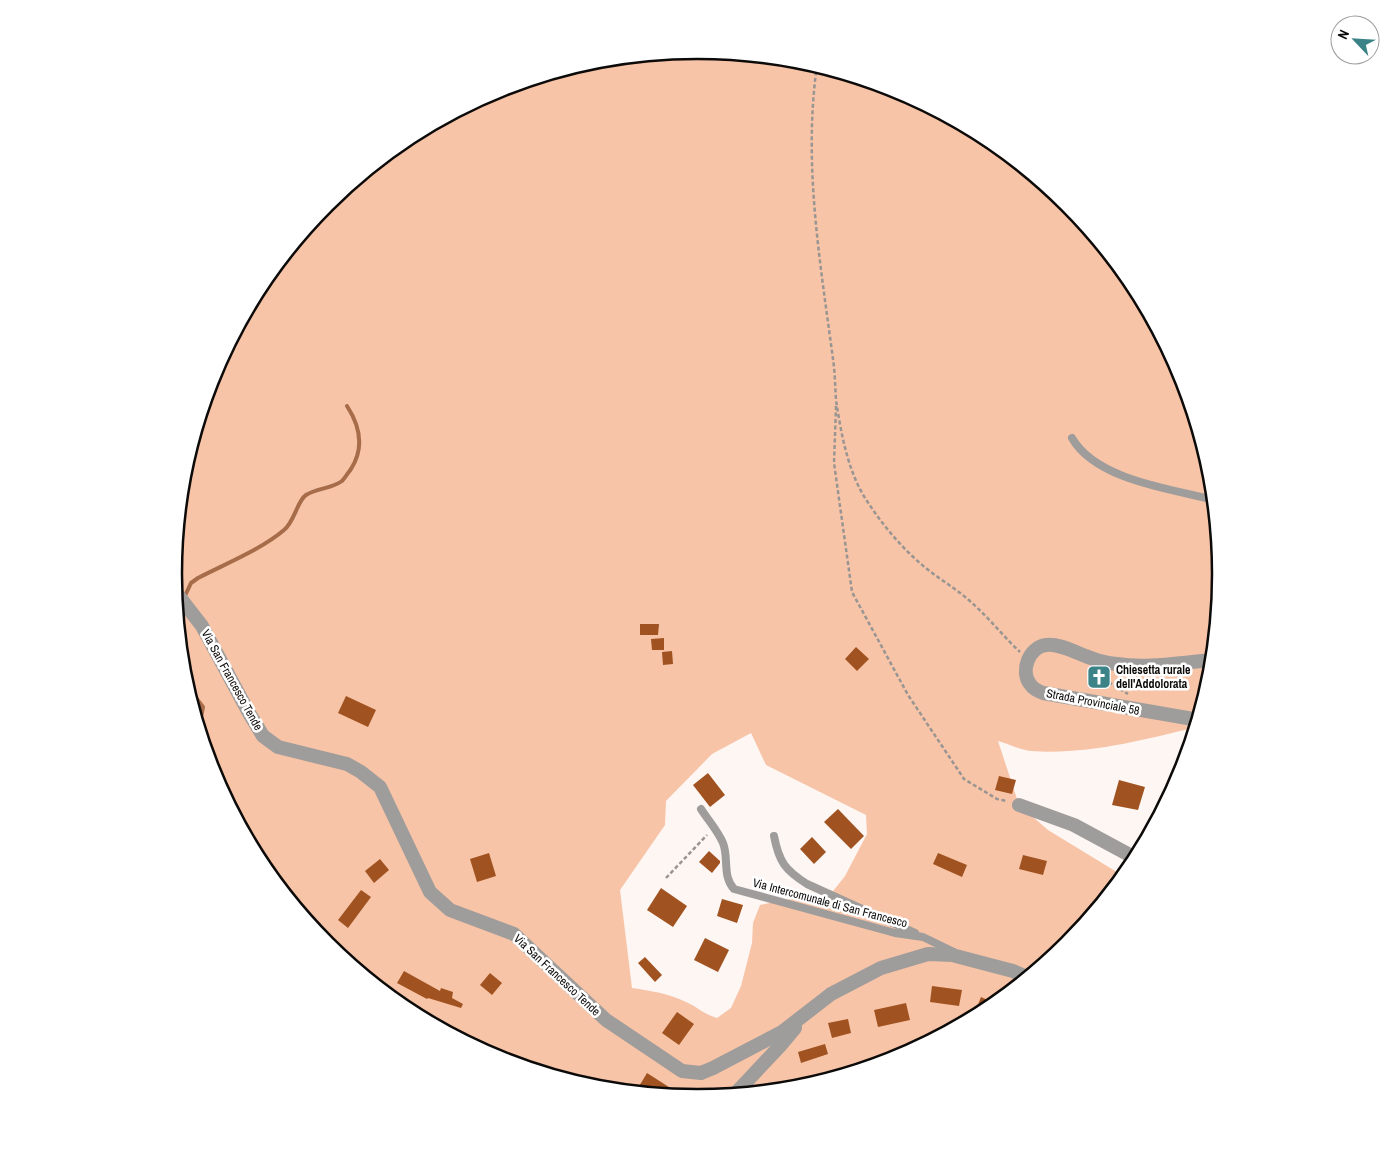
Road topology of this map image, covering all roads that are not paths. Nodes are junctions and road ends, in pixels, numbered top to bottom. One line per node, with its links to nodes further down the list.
1 (1072, 438): 2 (lane)
2 (1207, 498)
3 (183, 601): 13 (street, Via San Francesco Tende)
4 (1206, 661): 5 (street, Strada Provinciale 58)
5 (1193, 719)
6 (1019, 805): 9 (street)
7 (701, 809): 10 (lane, Via Intercomunale di San Francesco)
8 (774, 836): 10 (lane)
9 (1130, 855)
10 (923, 937): 11 (lane, Via Intercomunale di San Francesco)
11 (974, 961): 12 (street, Via San Francesco Tende); 13 (street, Via San Francesco Tende)
12 (1018, 978)
13 (807, 1013): 14 (street)
14 (740, 1088)

